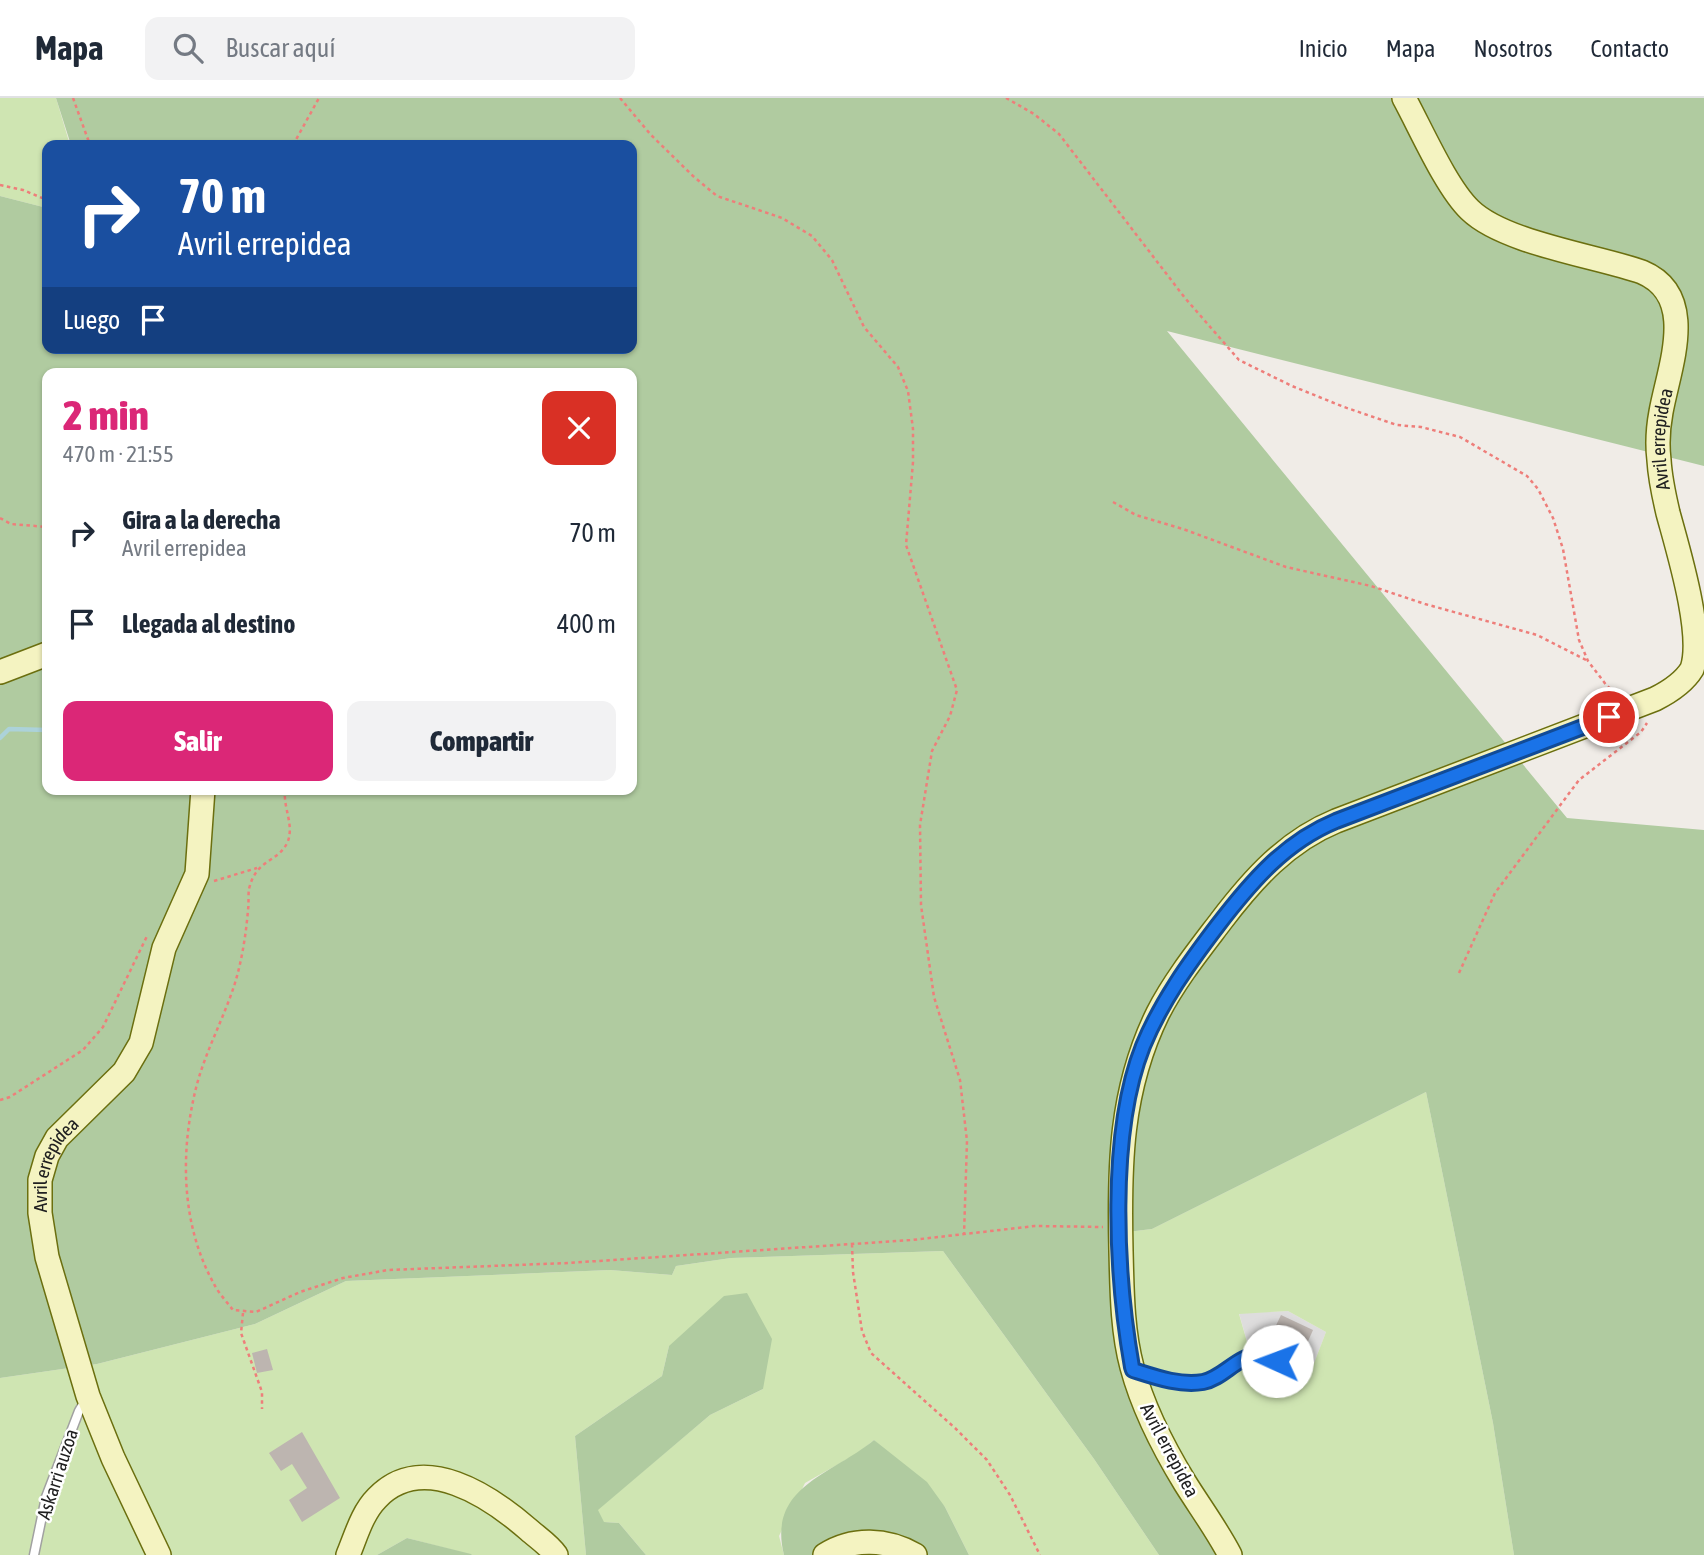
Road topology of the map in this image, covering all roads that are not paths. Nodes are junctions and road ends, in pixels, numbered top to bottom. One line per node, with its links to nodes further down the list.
1 (1404, 98): 6 (street, Avril errepidea)
2 (42, 656): 3 (street)
3 (0, 672)
4 (203, 795): 7 (street, Avril errepidea)
5 (1277, 1361): 6 (lane)
6 (1133, 1370): 14 (street, Avril errepidea)
7 (88, 1395): 8 (lane, Askarri auzoa); 9 (street, Avril errepidea)
8 (34, 1555)
9 (159, 1555)
10 (348, 1555): 11 (street)
11 (556, 1555)
12 (825, 1555): 13 (street)
13 (915, 1555)
14 (1230, 1555)

